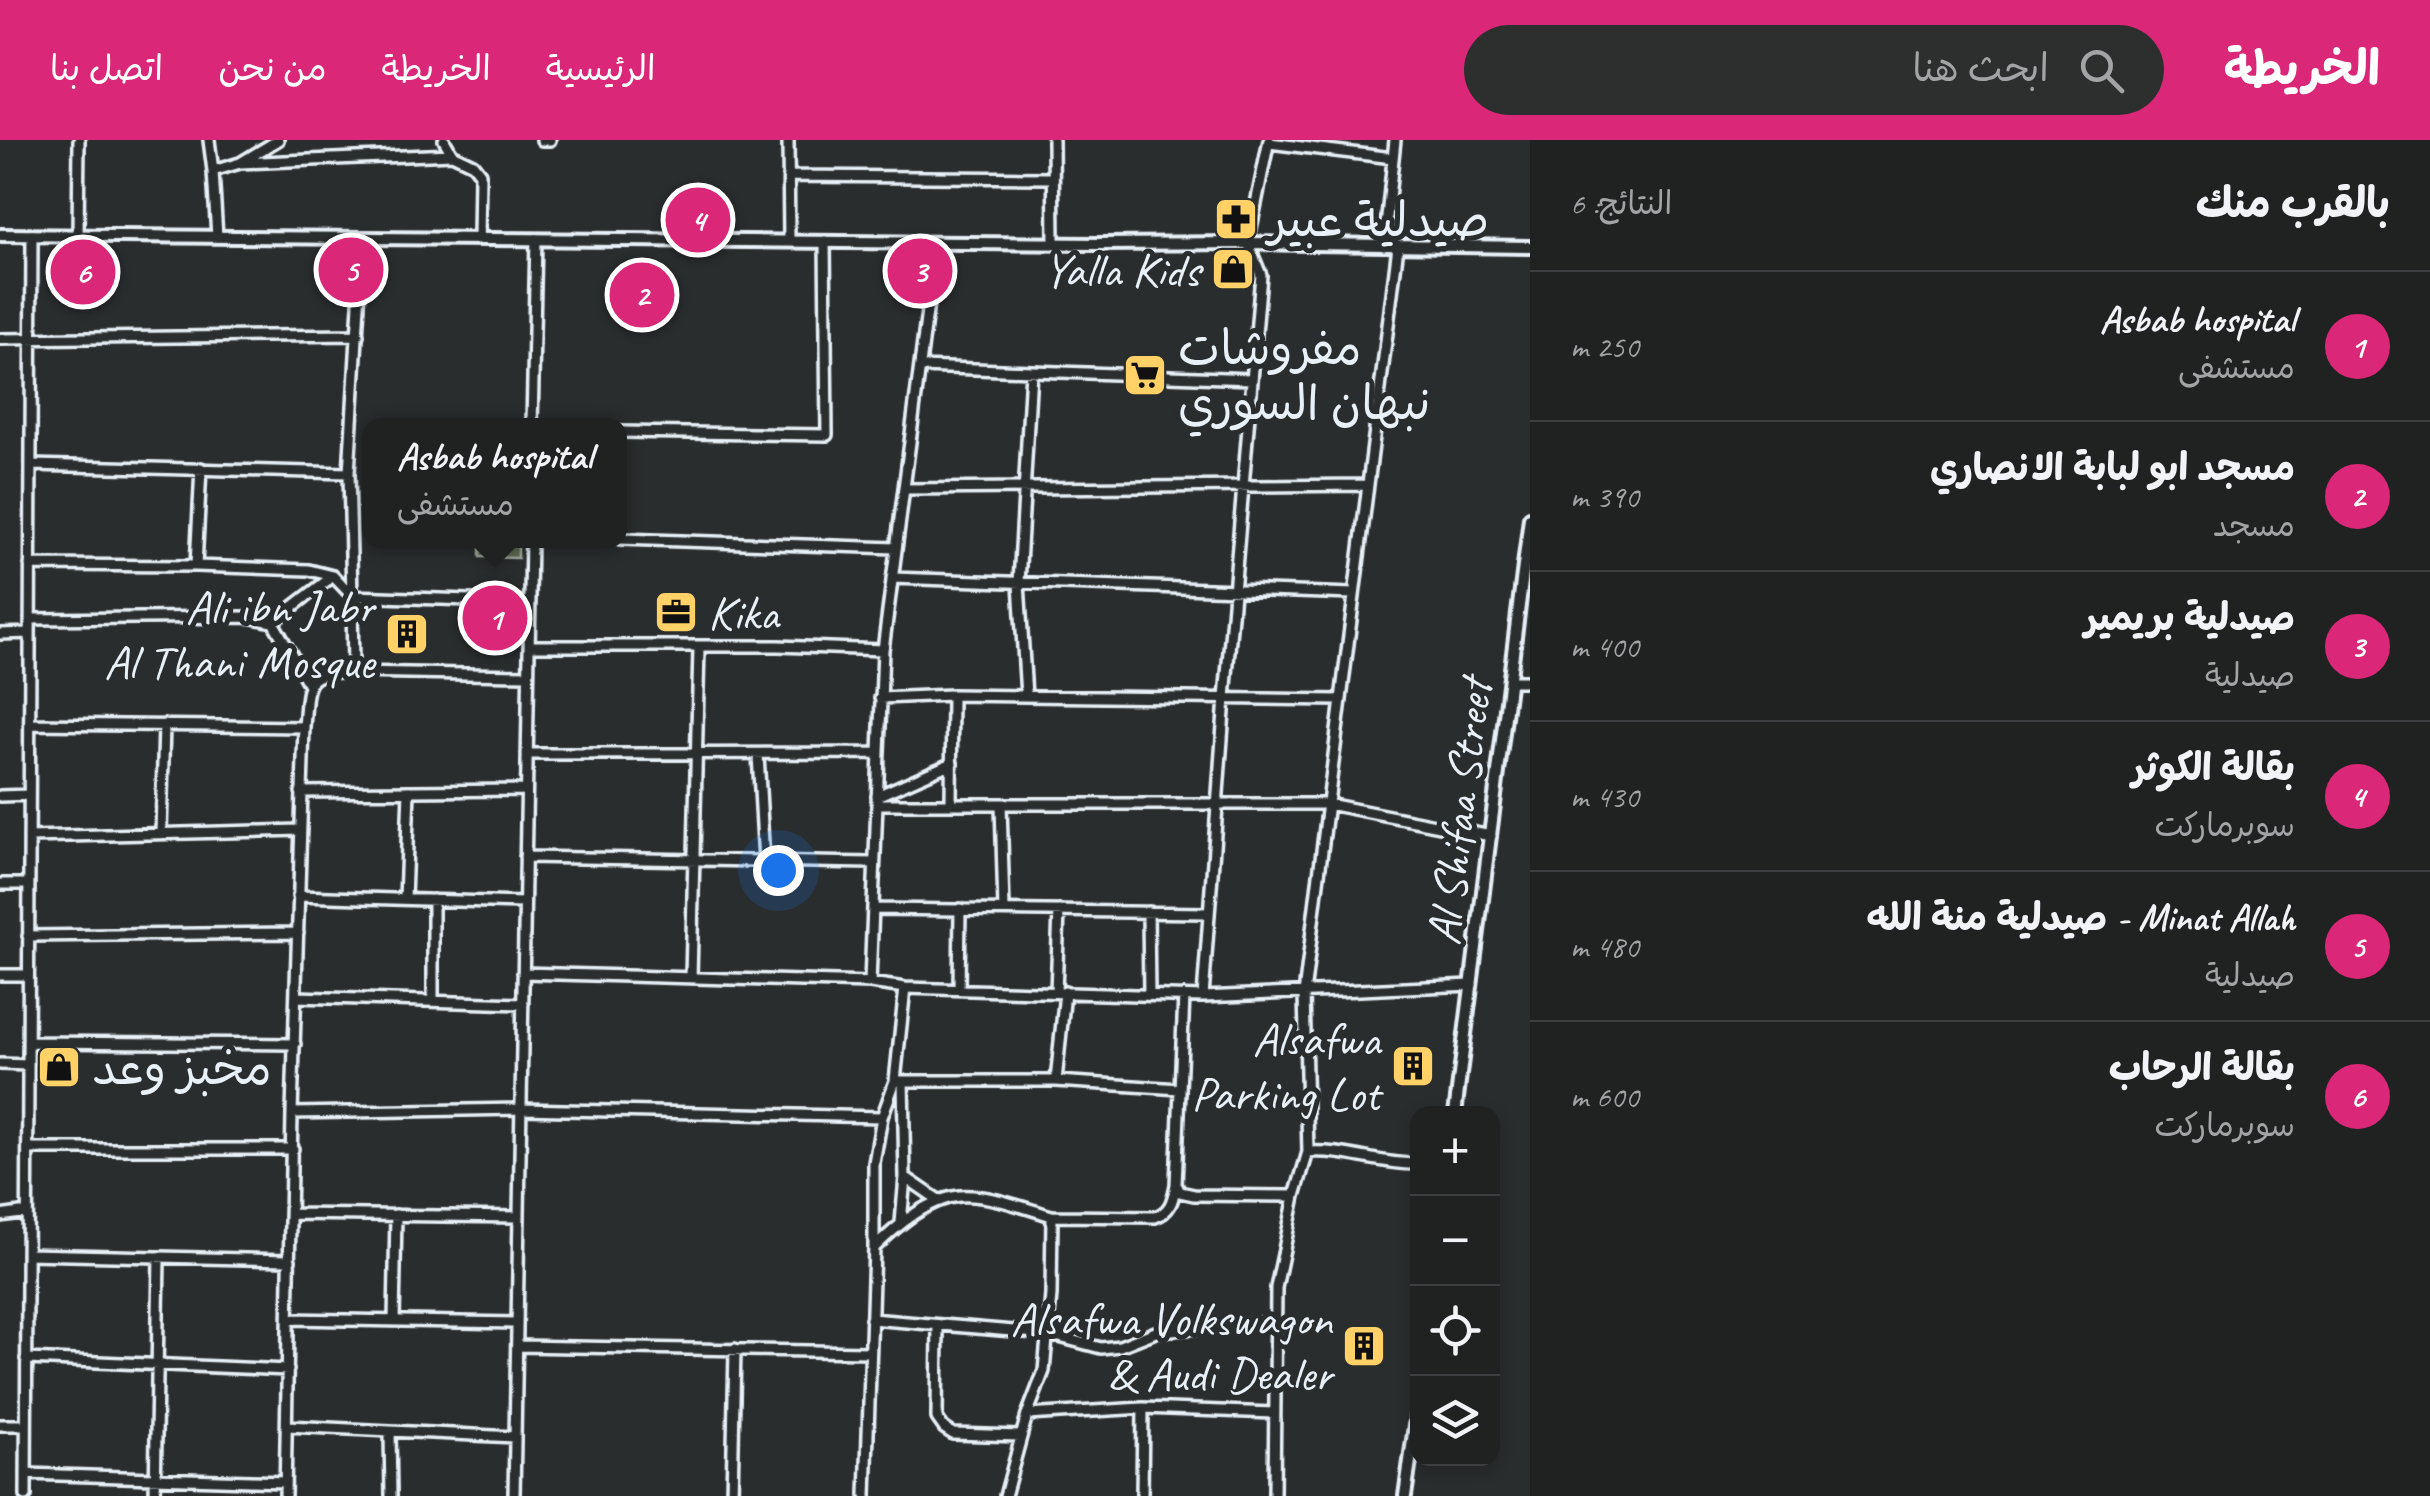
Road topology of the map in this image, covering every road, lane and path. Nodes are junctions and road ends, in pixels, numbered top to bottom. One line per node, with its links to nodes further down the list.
1 (79, 140): 19 (street)
2 (209, 140): 14 (street)
3 (278, 140): 13 (street)
4 (444, 140): 11 (street)
5 (542, 140): 6 (street)
6 (550, 140)
7 (788, 140): 15 (street)
8 (1053, 140): 16 (street)
9 (1395, 140): 12 (street)
10 (1269, 142): 12 (street); 28 (street)
11 (452, 154): 13 (street); 22 (street)
12 (1393, 158): 29 (street)
13 (240, 162): 14 (street)
14 (212, 170): 20 (street)
15 (788, 176): 16 (street); 24 (street)
16 (1053, 178): 27 (street)
17 (0, 235): 18 (street)
18 (32, 235): 19 (street); 33 (street)
19 (78, 236): 20 (street)
20 (217, 236): 21 (street)
21 (363, 237): 22 (street); 32 (street)
22 (479, 239): 23 (street)
23 (536, 239): 24 (street); 38 (street)
24 (789, 241): 25 (street)
25 (825, 242): 26 (street); 39 (street)
26 (936, 242): 27 (street); 35 (street)
27 (1054, 243): 28 (street)
28 (1248, 243): 29 (street); 37 (street)
29 (1384, 246): 30 (street)
30 (1398, 246): 31 (street); 44 (street)
31 (1530, 247)
32 (358, 334): 33 (street); 42 (street)
33 (32, 338): 34 (street); 40 (street)
34 (0, 339)
35 (920, 367): 36 (street); 46 (street)
36 (1030, 371): 37 (street); 45 (street)
37 (1252, 379): 43 (street)
38 (532, 418)
39 (627, 432)
40 (31, 465): 41 (street); 51 (street)
41 (202, 468): 42 (street); 52 (street)
42 (349, 473): 59 (street)
43 (1242, 484): 44 (street); 45 (street); 57 (street)
44 (1368, 484): 58 (street)
45 (1024, 488): 46 (street); 56 (street)
46 (904, 489): 50 (street)
47 (1530, 518): 55 (street, Al Shifaa Street)
48 (627, 538): 50 (street)
49 (530, 548): 60 (street)
50 (896, 548): 54 (street)
51 (30, 565): 52 (street); 61 (street)
52 (196, 566): 53 (street)
53 (333, 576): 59 (street); 62 (street)
54 (892, 578): 56 (street); 67 (street)
55 (1526, 578): 70 (street, Al Shifaa Street)
56 (1019, 583): 57 (street); 74 (street)
57 (1234, 590): 58 (street); 76 (street)
58 (1354, 594): 77 (street)
59 (352, 596): 60 (street); 68 (street)
60 (530, 602): 65 (street)
61 (30, 619): 62 (street); 63 (street)
62 (273, 622): 72 (street)
63 (30, 633): 64 (street); 78 (street)
64 (0, 634)
65 (529, 646): 66 (street); 69 (street)
66 (699, 648): 67 (street); 82 (street)
67 (883, 650): 75 (street)
68 (353, 672): 69 (street); 72 (street)
69 (528, 676): 81 (street)
70 (1510, 681): 71 (street); 98 (street, Al Shifaa Street)
71 (1530, 681)
72 (309, 685): 80 (street)
73 (952, 695): 74 (street); 75 (street); 85 (street)
74 (1026, 696): 76 (street)
75 (880, 698): 84 (street)
76 (1225, 698): 77 (street); 94 (street)
77 (1341, 700): 95 (street)
78 (30, 724): 79 (street); 89 (street)
79 (164, 725): 80 (street); 97 (street)
80 (304, 727): 88 (street)
81 (527, 754): 82 (street); 86 (street)
82 (696, 754): 83 (street); 101 (street)
83 (758, 754): 84 (street); 102 (street)
84 (878, 754): 91 (street)
85 (952, 763): 91 (street); 92 (street)
86 (526, 790): 87 (street); 100 (street)
87 (410, 791): 88 (street); 107 (street)
88 (302, 792): 96 (street)
89 (29, 795): 90 (street); 99 (street)
90 (0, 796)
91 (877, 800): 92 (street); 103 (street)
92 (951, 804): 93 (street)
93 (1001, 804): 94 (street); 112 (street)
94 (1218, 804): 95 (street); 115 (street)
95 (1328, 804): 98 (street); 127 (street)
96 (302, 830): 97 (street); 106 (street)
97 (161, 833): 99 (street)
98 (1490, 836): 123 (street, Al Shifaa Street)
99 (29, 837): 105 (street)
100 (525, 856): 101 (street); 109 (street)
101 (694, 860): 102 (street); 121 (street)
102 (764, 861): 103 (street)
103 (874, 863): 110 (street)
104 (0, 884): 105 (street)
105 (28, 884): 117 (street)
106 (298, 896): 107 (street); 116 (street)
107 (405, 898): 108 (street)
108 (433, 900): 109 (street); 132 (street)
109 (524, 903): 118 (street)
110 (872, 909): 111 (street); 122 (street)
111 (960, 910): 112 (street); 125 (street)
112 (1004, 910): 113 (street)
113 (1059, 911): 114 (street); 126 (street)
114 (1148, 912): 115 (street); 128 (street)
115 (1208, 914): 130 (street)
116 (298, 933): 117 (street); 131 (street)
117 (28, 936): 120 (street)
118 (523, 974): 121 (street); 133 (street)
119 (0, 975): 120 (street)
120 (28, 975): 134 (street)
121 (692, 978): 122 (street)
122 (870, 982): 124 (street)
123 (1472, 985): 127 (street); 141 (street, Al Shifaa Street)
124 (905, 988): 125 (street); 138 (street)
125 (960, 989): 126 (street)
126 (1060, 992): 128 (street); 139 (street)
127 (1304, 994): 130 (street); 147 (street)
128 (1149, 995): 129 (street)
129 (1184, 996): 130 (street); 140 (street)
130 (1203, 997)
131 (296, 998): 132 (street); 135 (street)
132 (434, 1002): 133 (street)
133 (522, 1004): 142 (street)
134 (28, 1042): 135 (street); 137 (street)
135 (295, 1044): 143 (street)
136 (0, 1064): 137 (street)
137 (28, 1065): 145 (street)
138 (899, 1081): 139 (street); 144 (street); 149 (street)
139 (1056, 1081): 140 (street)
140 (1180, 1089): 150 (street)
141 (1456, 1106)
142 (521, 1109): 143 (street); 144 (street); 158 (street)
143 (292, 1113): 146 (street)
144 (882, 1116): 160 (street)
145 (28, 1149): 146 (street); 153 (street)
146 (293, 1149): 154 (street)
147 (1308, 1152): 148 (street); 151 (street)
148 (1410, 1164)
149 (905, 1176): 152 (street); 159 (street)
150 (1176, 1185): 151 (street); 157 (street)
151 (1296, 1196): 167 (street)
152 (940, 1201): 157 (street); 159 (street)
153 (27, 1212): 156 (street); 161 (street)
154 (292, 1214): 155 (street); 163 (street)
155 (396, 1215): 158 (street); 166 (street)
156 (0, 1216)
157 (1052, 1216): 170 (street)
158 (519, 1217): 168 (street)
159 (901, 1223): 160 (street)
160 (874, 1248): 165 (street)
161 (27, 1254): 162 (street); 174 (street)
162 (159, 1257): 163 (street); 175 (street)
163 (290, 1260): 164 (street)
164 (289, 1319): 166 (street); 176 (street)
165 (871, 1320): 169 (street); 173 (street)
166 (394, 1321): 168 (street)
167 (1276, 1322): 170 (street); 178 (street)
168 (517, 1323): 171 (street)
169 (938, 1325): 170 (street); 184 (street)
170 (1048, 1334): 179 (street)
171 (517, 1346): 172 (street); 185 (street)
172 (735, 1350): 173 (street); 195 (street)
173 (870, 1352): 196 (street)
174 (26, 1359): 175 (street); 181 (street)
175 (157, 1364): 176 (street); 188 (street)
176 (288, 1370): 182 (street)
177 (1143, 1408): 178 (street); 179 (street); 198 (street)
178 (1274, 1413): 199 (street)
179 (1027, 1415): 184 (street)
180 (0, 1425): 181 (street)
181 (26, 1425): 187 (street)
182 (287, 1426): 183 (street); 189 (street)
183 (390, 1431): 185 (street); 193 (street)
184 (1020, 1436): 197 (street)
185 (515, 1437): 194 (street)
186 (1410, 1465): 200 (street)
187 (26, 1474): 188 (street); 190 (street)
188 (155, 1478): 189 (street); 191 (street)
189 (285, 1482): 192 (street)
190 (26, 1496)
191 (155, 1496)
192 (285, 1496)
193 (391, 1496)
194 (514, 1496)
195 (732, 1496)
196 (866, 1496)
197 (1005, 1496)
198 (1142, 1496)
199 (1274, 1496)
200 (1406, 1496)

